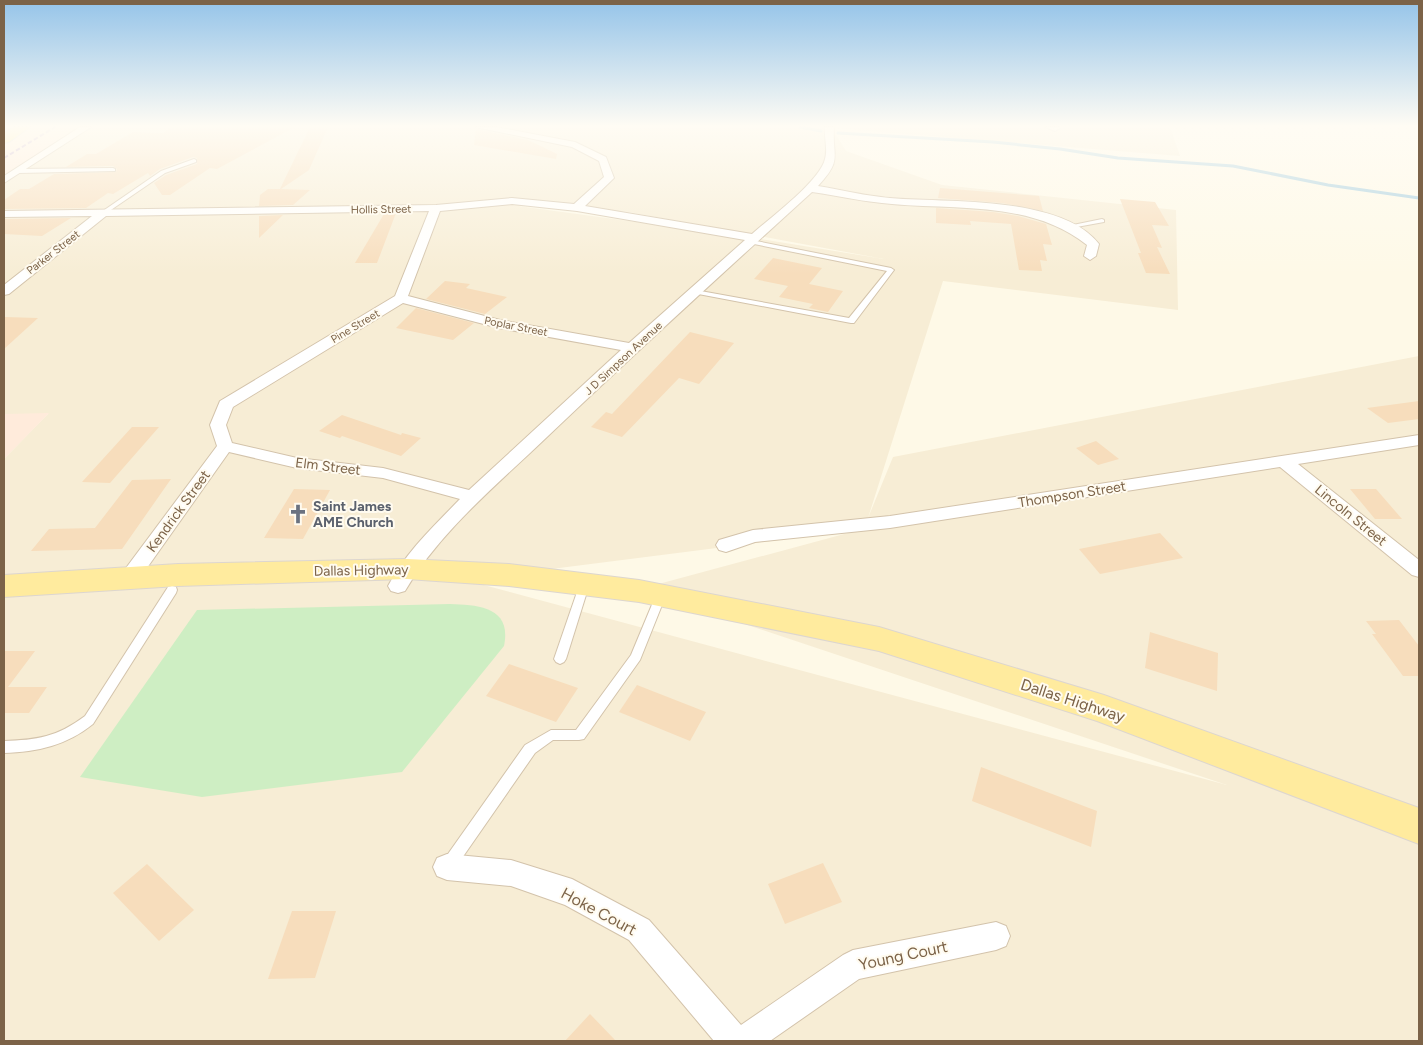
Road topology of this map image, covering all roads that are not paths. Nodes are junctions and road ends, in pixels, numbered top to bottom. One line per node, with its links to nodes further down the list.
1 (157, 176): 7 (lane)
2 (608, 176): 6 (street)
3 (822, 176): 4 (street, J D Simpson Avenue)
4 (810, 188): 10 (street); 11 (street, J D Simpson Avenue)
5 (436, 208): 6 (street, Hollis Street); 7 (street, Hollis Street); 15 (street)
6 (577, 208): 11 (street, Hollis Street)
7 (103, 213): 8 (street, Hollis Street); 13 (street, Parker Street)
8 (4, 214)
9 (1102, 221): 10 (lane)
10 (1071, 226): 12 (street)
11 (753, 240): 14 (street, J D Simpson Avenue); 14 (lane)
12 (1090, 256)
13 (4, 291)
14 (695, 292): 16 (street, J D Simpson Avenue)
15 (401, 298): 16 (street, Poplar Street); 18 (street, Pine Street)
16 (632, 348): 20 (street, J D Simpson Avenue)
17 (1419, 440): 19 (street, Thompson Street)
18 (225, 446): 20 (street, Elm Street); 23 (street, Kendrick Street)
19 (1283, 461): 21 (street, Thompson Street); 22 (street, Lincoln Street)
20 (473, 497): 24 (street, J D Simpson Avenue)
21 (726, 545)
22 (1419, 570)
23 (130, 577): 24 (main road, Dallas Highway); 25 (main road, Dallas Highway)
24 (403, 578): 26 (main road, Dallas Highway); 28 (main road, Dallas Highway); 29 (main road, Dallas Highway)
25 (4, 586)
26 (172, 590): 27 (main road, Dallas Highway); 31 (lane)
27 (4, 594)
28 (581, 595): 29 (main road, Dallas Highway); 30 (lane)
29 (659, 599): 32 (main road, Dallas Highway); 33 (lane)
30 (560, 659)
31 (4, 747)
32 (1419, 826)
33 (447, 867): 35 (street, Hoke Court)
34 (996, 936): 36 (street, Young Court)
35 (734, 1041)
36 (744, 1041)

